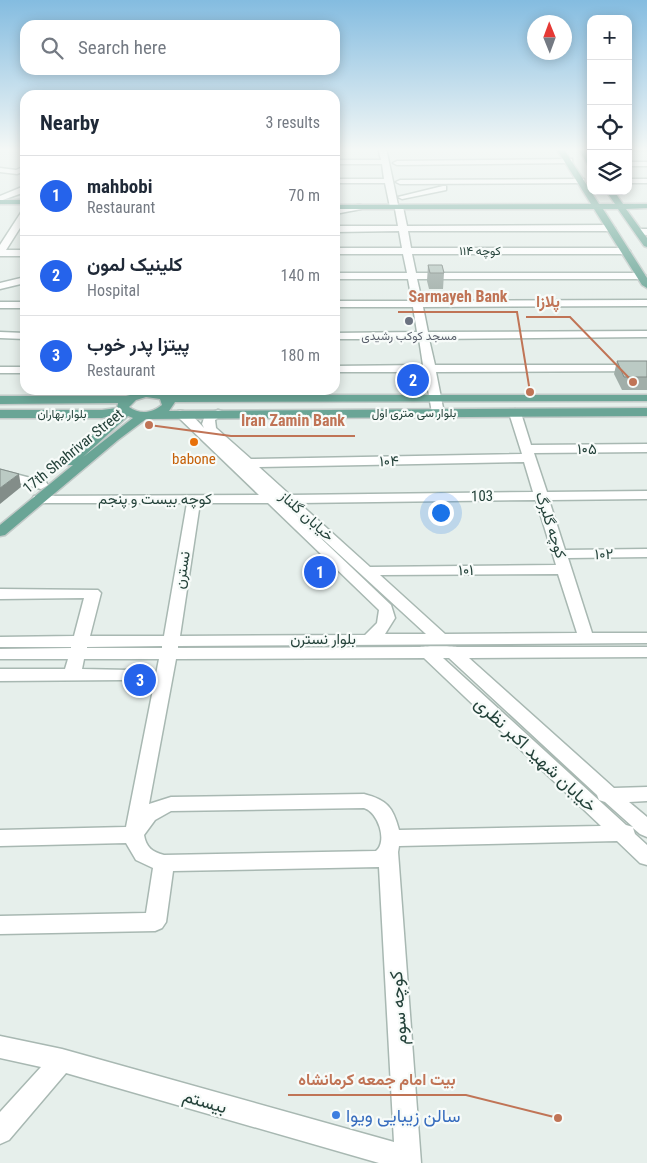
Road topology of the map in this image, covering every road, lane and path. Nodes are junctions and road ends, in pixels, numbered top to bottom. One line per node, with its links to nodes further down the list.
1 (376, 202): 3 (main road)
2 (635, 202): 5 (main road)
3 (399, 203): 4 (main road); 10 (main road); 15 (street)
4 (595, 204): 5 (main road); 13 (main road)
5 (619, 204): 6 (main road); 19 (main road)
6 (647, 206)
7 (0, 207): 8 (main road)
8 (20, 207)
9 (340, 207): 10 (main road)
10 (358, 207): 11 (street)
11 (340, 211)
12 (20, 221): 17 (street)
13 (611, 228): 15 (street); 23 (main road)
14 (340, 229): 15 (street)
15 (403, 229): 22 (street)
16 (0, 230): 17 (street)
17 (14, 230): 18 (street); 24 (street)
18 (20, 230)
19 (643, 232): 20 (main road)
20 (647, 244)
21 (340, 251): 22 (street, کوچه ۱۱۴)
22 (408, 251): 23 (street, کوچه ۱۱۴); 28 (street)
23 (626, 251): 29 (main road)
24 (0, 252): 25 (street)
25 (20, 253)
26 (0, 276): 30 (street)
27 (340, 276): 28 (street)
28 (412, 276): 29 (street); 36 (street)
29 (641, 276): 32 (main road)
30 (20, 278)
31 (20, 280): 33 (street)
32 (647, 285)
33 (0, 286)
34 (647, 303): 36 (street)
35 (340, 304): 36 (street)
36 (418, 304): 41 (street)
37 (0, 305): 38 (street)
38 (20, 305)
39 (647, 334): 41 (street)
40 (0, 335): 42 (street)
41 (423, 335): 43 (street); 45 (street)
42 (20, 336)
43 (340, 336)
44 (647, 368): 45 (street)
45 (430, 369): 48 (street); 53 (street)
46 (0, 370): 47 (street)
47 (20, 370)
48 (340, 370)
49 (141, 395): 55 (main road)
50 (158, 395): 52 (main road, بلوار سی متری اول)
51 (647, 398): 53 (main road, بلوار سی متری اول)
52 (167, 399): 53 (main road, بلوار سی متری اول); 62 (main road, 17th Shahrivar Street)
53 (435, 399): 57 (street)
54 (0, 400): 55 (main road, بلوار بهاران)
55 (126, 407): 59 (main road, بلوار بهاران); 62 (main road, بلوار سی متری اول); 68 (main road, 17th Shahrivar Street)
56 (647, 412): 58 (main road, بلوار سی متری اول)
57 (438, 413): 58 (main road, بلوار سی متری اول); 61 (main road, بلوار سی متری اول)
58 (515, 413): 65 (street, کوچه گلبرگ)
59 (0, 414)
60 (182, 414): 61 (main road, بلوار سی متری اول); 62 (main road, بلوار سی متری اول); 63 (street, خیابان گلناز)
61 (218, 414): 63 (street, خیابان گلناز)
62 (148, 415): 71 (main road, 17th Shahrivar Street)
63 (219, 443): 66 (street, خیابان گلناز); 73 (street, خیابان گلناز)
64 (647, 448): 65 (street, ۱۰۵)
65 (528, 454): 66 (street, ۱۰۴); 69 (street, کوچه گلبرگ)
66 (249, 463): 74 (street, خیابان گلناز)
67 (0, 474): 68 (street)
68 (41, 485): 75 (main road, 17th Shahrivar Street)
69 (541, 495): 70 (street, 103); 74 (street, 103); 78 (street, کوچه گلبرگ)
70 (647, 495)
71 (39, 499): 72 (street, کوچه بیست و پنجم); 76 (main road, 17th Shahrivar Street)
72 (194, 499): 73 (street, کوچه بیست و پنجم); 87 (street, نسترن)
73 (271, 499): 74 (street, 103); 84 (street, خیابان گلناز)
74 (287, 499): 80 (street, خیابان گلناز)
75 (0, 518)
76 (0, 532)
77 (647, 553): 78 (street, ۱۰۲)
78 (560, 554): 79 (street, کوچه گلبرگ)
79 (565, 569): 80 (street, ۱۰۱); 82 (street, کوچه گلبرگ)
80 (368, 571): 86 (street, خیابان گلناز)
81 (0, 594): 88 (street)
82 (586, 638): 83 (street, بلوار نسترن); 86 (street, بلوار نسترن)
83 (647, 638)
84 (370, 639): 86 (street, بلوار نسترن); 87 (street, بلوار نسترن)
85 (0, 642): 88 (street, بلوار نسترن)
86 (446, 645): 89 (street, بلوار نسترن); 90 (street, بلوار نسترن); 96 (street, خیابان شهید اکبر نظری)
87 (170, 646): 88 (street, بلوار نسترن); 89 (street, بلوار نسترن); 101 (street, نسترن)
88 (79, 647): 91 (street, بلوار نسترن); 92 (street)
89 (426, 651): 97 (street, خیابان شهید اکبر نظری)
90 (647, 652)
91 (0, 654)
92 (72, 674): 93 (street); 94 (street)
93 (124, 674)
94 (0, 675)
95 (647, 794): 96 (street)
96 (610, 795): 97 (street); 98 (street, خیابان شهید اکبر نظری)
97 (582, 797): 99 (street, خیابان شهید اکبر نظری)
98 (647, 828)
99 (622, 833): 100 (street); 103 (street); 104 (street, خیابان شهید اکبر نظری)
100 (647, 833)
101 (134, 835): 102 (street); 103 (street, کوچه سوم); 105 (street)
102 (0, 838)
103 (390, 845): 105 (street); 110 (street, کوچه سوم)
104 (647, 857)
105 (164, 863): 106 (street)
106 (0, 924)
107 (0, 1047): 108 (street, بیستم)
108 (62, 1060): 109 (street); 110 (street, بیستم)
109 (0, 1130)
110 (408, 1161)

